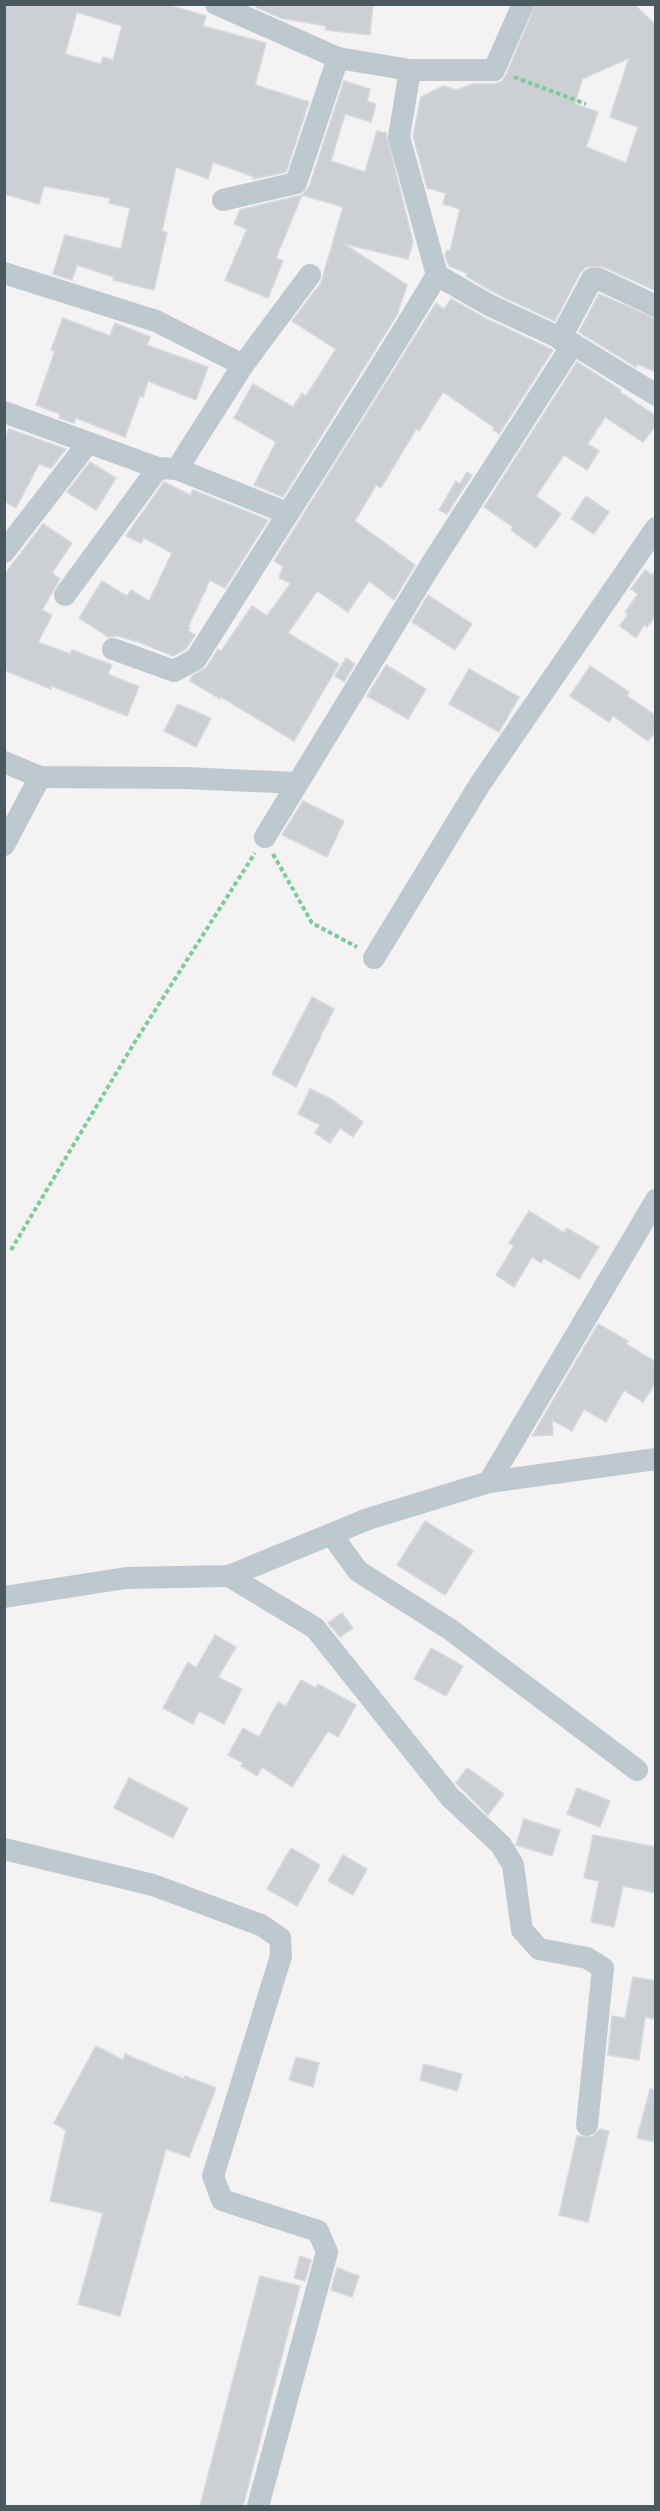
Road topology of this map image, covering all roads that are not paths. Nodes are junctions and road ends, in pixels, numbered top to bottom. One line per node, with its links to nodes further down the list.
1 (216, 4): 3 (street)
2 (523, 4): 4 (street)
3 (338, 58): 4 (street); 5 (street)
4 (410, 70): 8 (street)
5 (223, 200)
6 (4, 273): 11 (street)
7 (310, 275): 11 (street)
8 (438, 275): 10 (street); 16 (street)
9 (656, 306): 10 (street)
10 (566, 341): 12 (street); 23 (street)
11 (243, 365): 15 (street)
12 (656, 394)
13 (4, 412): 14 (street)
14 (88, 442): 15 (street); 18 (street)
15 (168, 468): 16 (street); 19 (street)
16 (287, 513): 20 (street)
17 (656, 528): 26 (street)
18 (4, 552)
19 (65, 595)
20 (113, 649)
21 (4, 762): 22 (street)
22 (40, 777): 23 (street); 25 (street)
23 (296, 783): 24 (street)
24 (265, 837)
25 (4, 845)
26 (374, 958)
27 (656, 1200): 29 (street)
28 (656, 1459): 29 (street)
29 (489, 1482): 30 (street)
30 (331, 1533): 31 (street); 33 (street)
31 (229, 1576): 32 (street); 35 (street)
32 (4, 1597)
33 (637, 1770)
34 (4, 1849): 36 (street)
35 (587, 2125)
36 (258, 2506)

